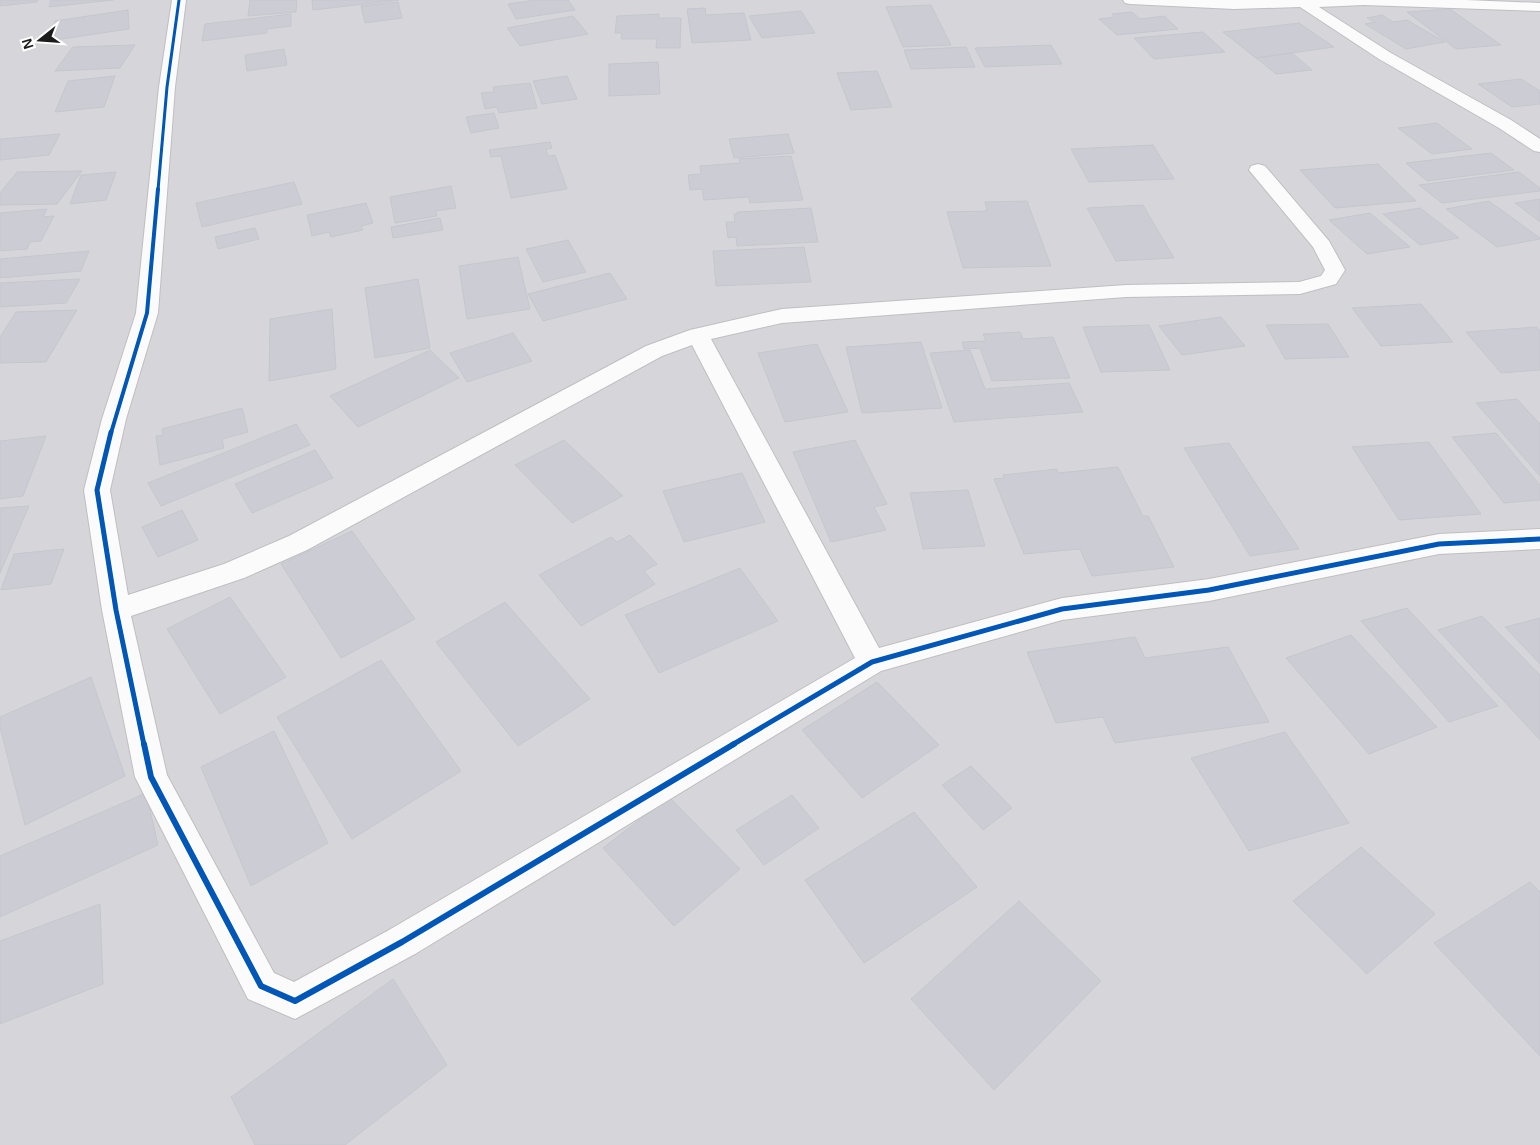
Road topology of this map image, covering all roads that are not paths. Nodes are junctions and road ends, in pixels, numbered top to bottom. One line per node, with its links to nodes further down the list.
1 (179, 0): 9 (street)
2 (1130, 0): 3 (street)
3 (1303, 3): 4 (street); 5 (street)
4 (1540, 7)
5 (1540, 147)
6 (1258, 170): 7 (street)
7 (698, 335): 9 (street); 10 (street)
8 (1540, 539): 10 (street)
9 (116, 610): 10 (street)
10 (872, 662)

